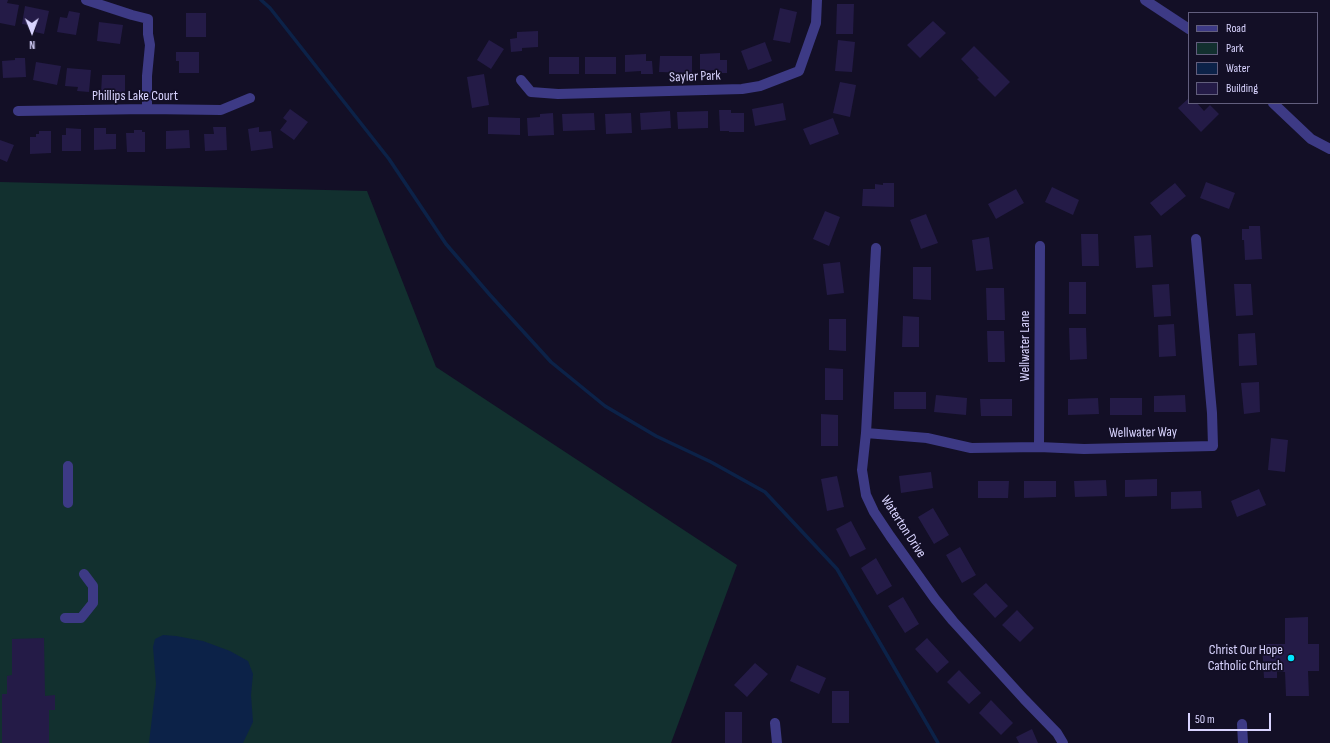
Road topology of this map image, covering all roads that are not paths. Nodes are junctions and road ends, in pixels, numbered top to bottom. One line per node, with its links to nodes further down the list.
1 (86, 0): 8 (street)
2 (817, 0): 5 (street, Sayler Park)
3 (1145, 0): 4 (street)
4 (1188, 28)
5 (521, 80)
6 (250, 98): 8 (street, Phillips Lake Court)
7 (1274, 104): 10 (street)
8 (147, 109): 9 (street, Phillips Lake Court)
9 (18, 111)
10 (1330, 149)
11 (1196, 239): 15 (street, Wellwater Way)
12 (1040, 246): 15 (street, Wellwater Lane)
13 (876, 248): 14 (street, Waterton Drive)
14 (866, 433): 15 (street, Wellwater Way); 23 (street, Waterton Drive)
15 (1039, 447)
16 (68, 466): 17 (street)
17 (68, 503)
18 (84, 574): 19 (street)
19 (64, 618)
20 (775, 723): 22 (street)
21 (1242, 724): 24 (street)
22 (777, 743)
23 (1063, 743)
24 (1243, 743)

